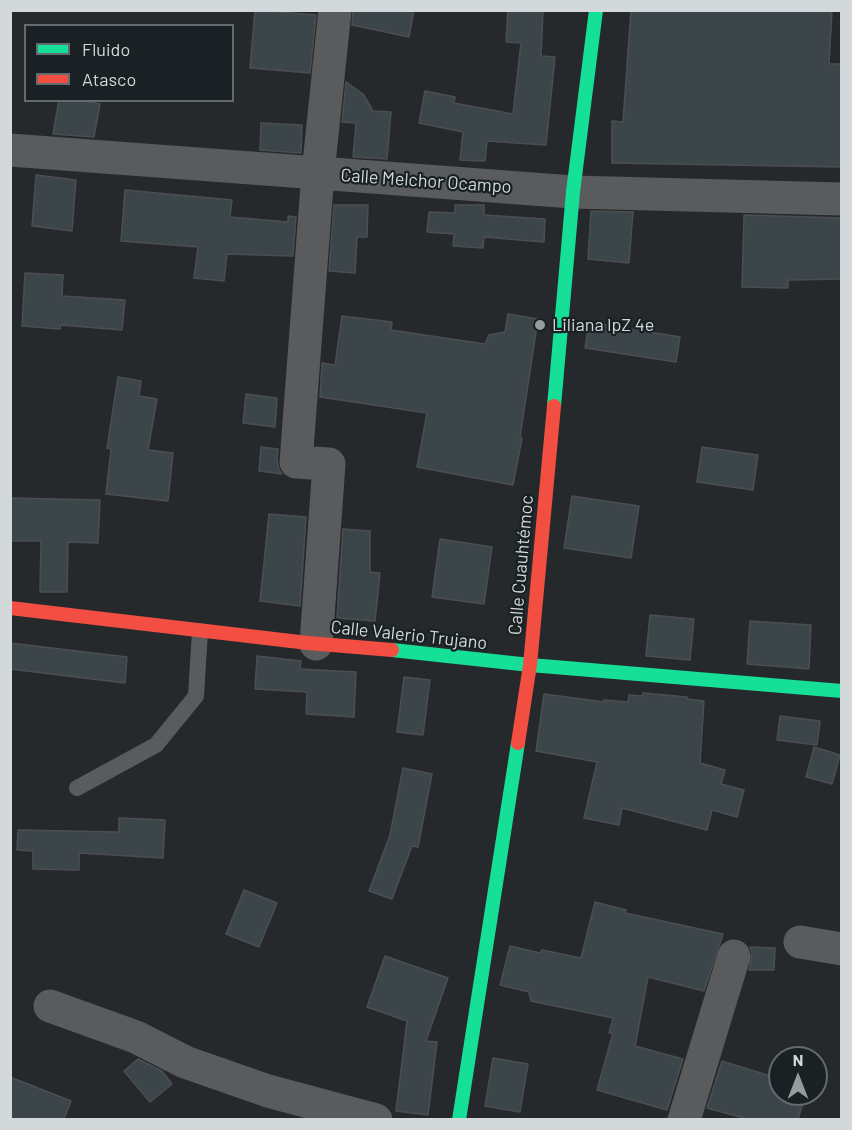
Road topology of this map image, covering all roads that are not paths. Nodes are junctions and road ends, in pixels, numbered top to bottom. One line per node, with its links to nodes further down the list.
1 (336, 10): 4 (street)
2 (596, 10): 5 (street, Calle Cuauhtémoc)
3 (10, 150): 4 (street, Calle Melchor Ocampo)
4 (318, 172): 5 (street, Calle Melchor Ocampo); 9 (street)
5 (573, 192): 6 (street, Calle Melchor Ocampo); 10 (street, Calle Cuauhtémoc)
6 (842, 199)
7 (10, 608): 8 (street, Calle Valerio Trujano)
8 (200, 630): 9 (street, Calle Valerio Trujano); 12 (lane)
9 (316, 644): 10 (street, Calle Valerio Trujano)
10 (530, 665): 11 (street, Calle Valerio Trujano); 18 (street, Calle Cuauhtémoc)
11 (842, 691)
12 (77, 788)
13 (800, 942): 14 (street)
14 (842, 949)
15 (734, 956): 19 (street)
16 (50, 1006): 17 (street)
17 (376, 1119)
18 (459, 1119)
19 (684, 1119)

